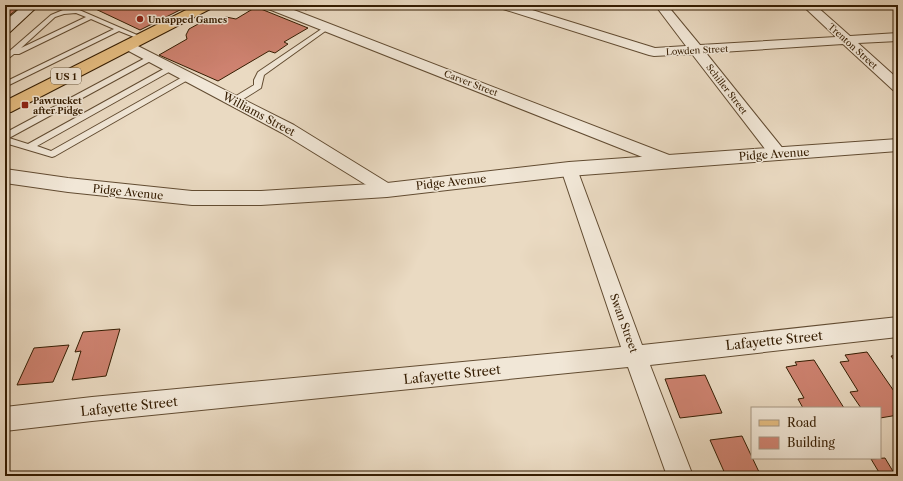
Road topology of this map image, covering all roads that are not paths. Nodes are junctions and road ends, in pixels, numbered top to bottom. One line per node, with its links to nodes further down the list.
1 (32, 5): 9 (street)
2 (207, 5): 13 (main road, US 1)
3 (270, 5): 8 (street, Carver Street)
4 (504, 5): 14 (street, Lowden Street)
5 (661, 5): 14 (street, Schiller Street)
6 (808, 5): 12 (street, Trenton Street)
7 (91, 17): 10 (lane); 16 (lane); 16 (lane)
8 (328, 27): 21 (lane); 27 (street, Carver Street)
9 (5, 29)
10 (119, 29): 13 (lane); 19 (lane)
11 (898, 37): 12 (street, Lowden Street)
12 (847, 40): 14 (street, Lowden Street); 20 (street, Trenton Street)
13 (134, 41): 15 (street, Williams Street); 22 (main road, US 1)
14 (696, 50): 26 (street, Schiller Street)
15 (152, 58): 17 (street, Williams Street); 23 (lane)
16 (5, 59)
17 (172, 68): 18 (street, Williams Street); 25 (lane)
18 (190, 77): 21 (street, Williams Street); 25 (lane)
19 (5, 85)
20 (898, 87)
21 (234, 101): 30 (street, Williams Street)
22 (5, 108)
23 (5, 138): 25 (lane)
24 (898, 145): 26 (street, Pidge Avenue)
25 (28, 147)
26 (778, 154): 27 (street, Pidge Avenue)
27 (671, 162): 28 (street, Pidge Avenue)
28 (569, 169): 30 (street, Pidge Avenue); 32 (street, Swan Street)
29 (5, 176): 30 (street, Pidge Avenue)
30 (387, 190)
31 (898, 327): 32 (street, Lafayette Street)
32 (635, 356): 33 (street, Lafayette Street); 34 (street, Swan Street)
33 (5, 419)
34 (680, 476)

